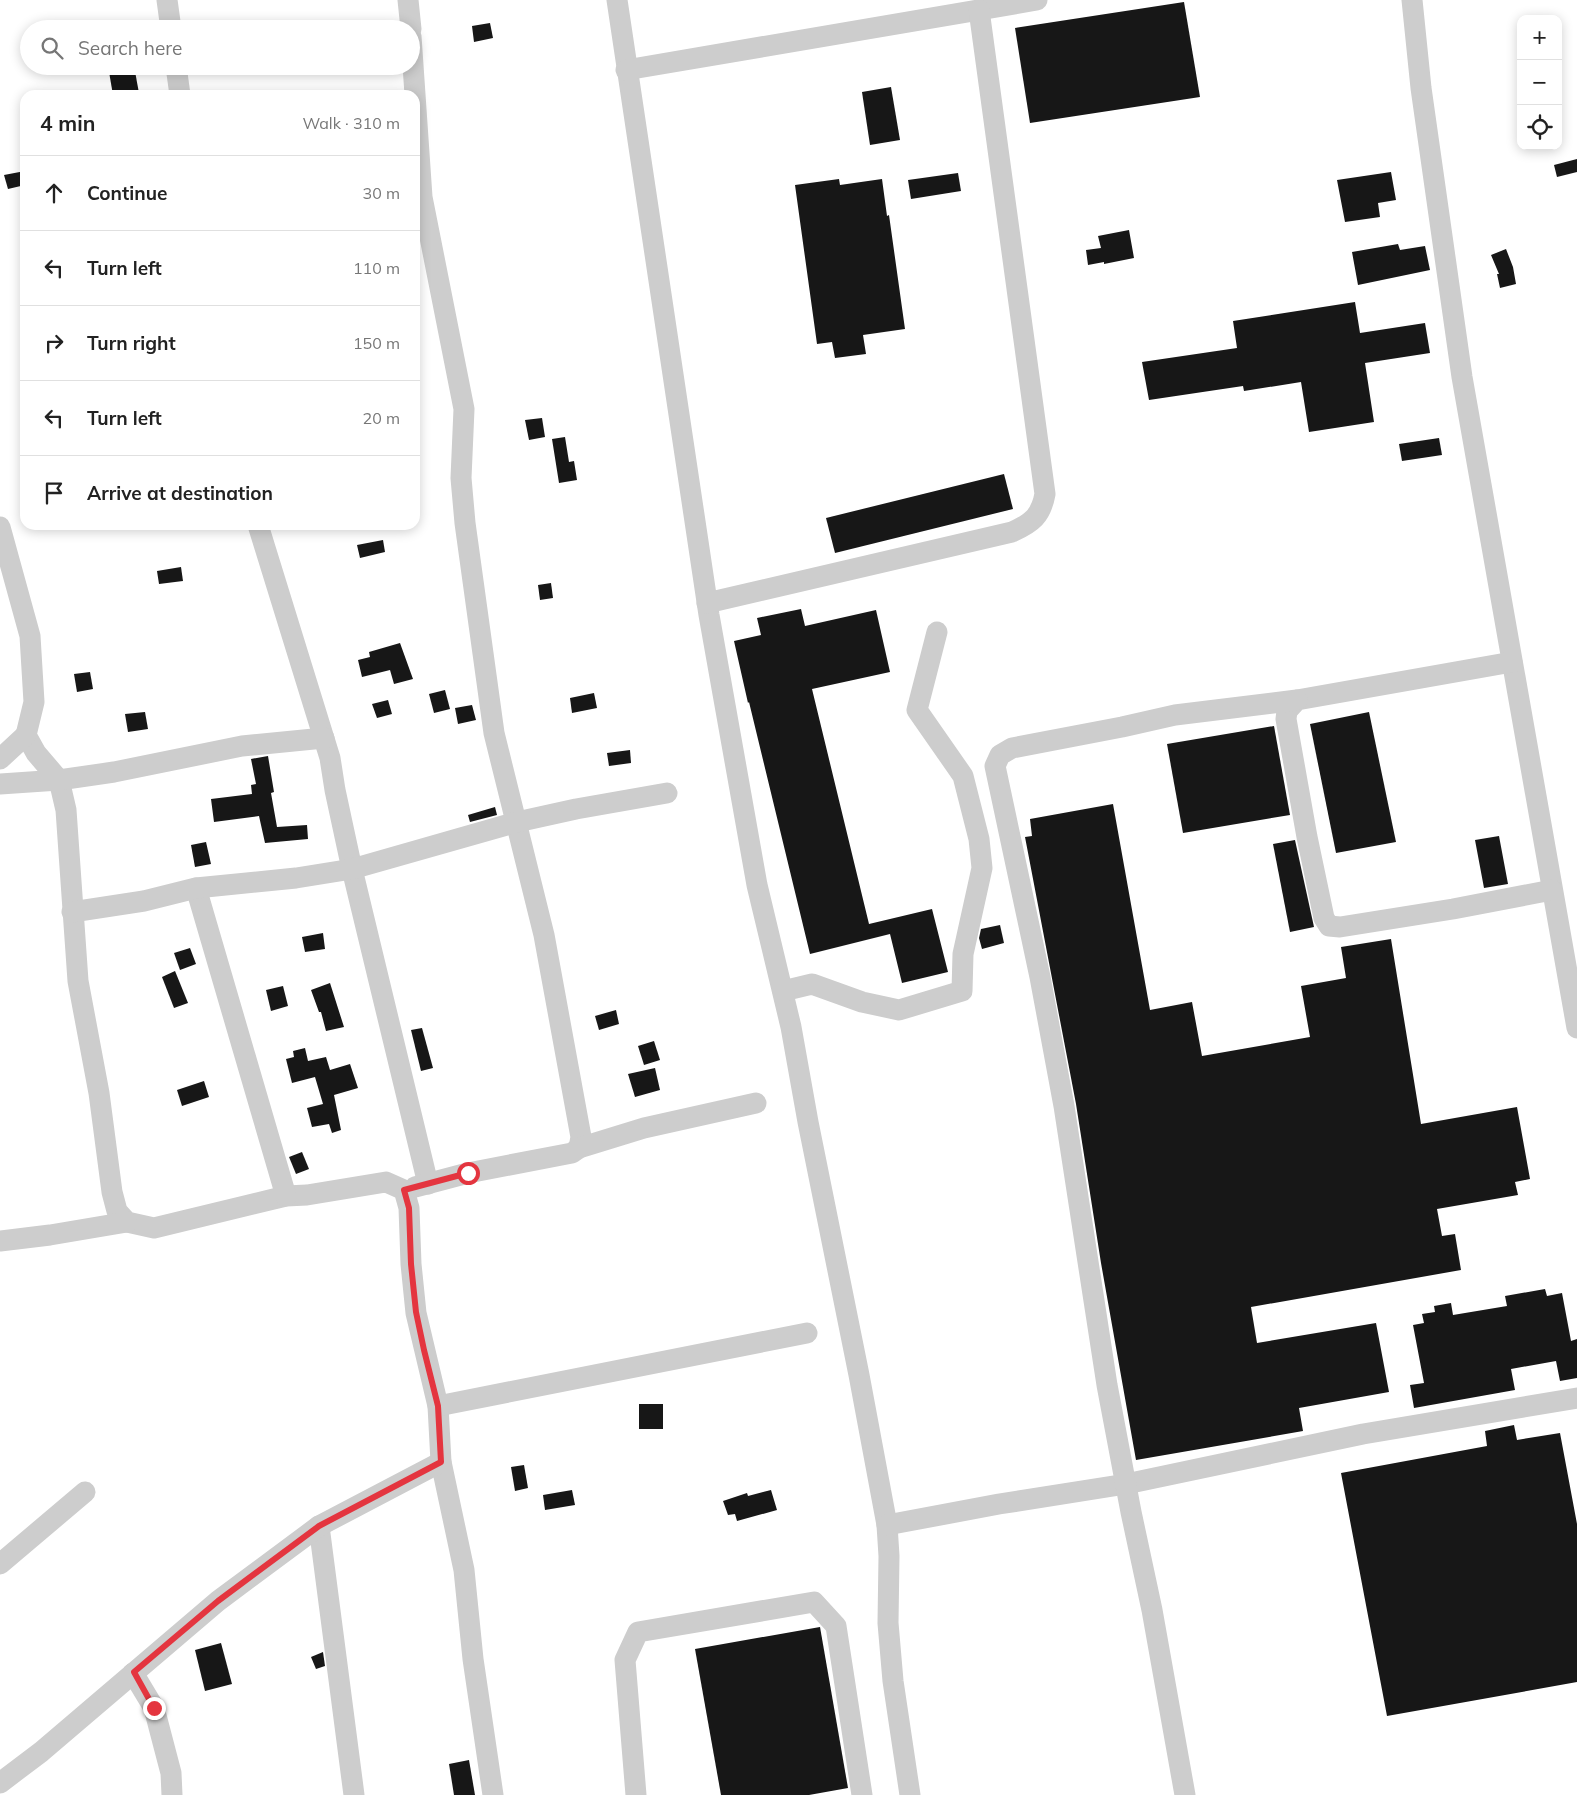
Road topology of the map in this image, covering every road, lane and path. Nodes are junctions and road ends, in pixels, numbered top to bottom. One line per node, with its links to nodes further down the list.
1 (167, 0): 7 (street)
2 (408, 0): 8 (street)
3 (617, 0): 9 (street)
4 (1037, 0): 6 (street)
5 (1412, 0): 19 (street)
6 (980, 10): 9 (street); 17 (street)
7 (170, 20)
8 (410, 20)
9 (626, 70): 17 (street)
10 (177, 75): 12 (street)
11 (414, 75): 13 (street)
12 (179, 90)
13 (415, 90)
14 (420, 168): 27 (street)
15 (0, 527): 21 (street)
16 (260, 530): 22 (street)
17 (707, 603): 33 (street)
18 (937, 632): 33 (street)
19 (1512, 662): 20 (street); 30 (street)
20 (1297, 700): 30 (street); 46 (street)
21 (26, 735): 23 (street); 24 (street)
22 (324, 738): 24 (street); 28 (street)
23 (0, 759)
24 (59, 780): 25 (street); 31 (street)
25 (0, 784)
26 (667, 793): 27 (street)
27 (516, 822): 28 (street); 36 (street)
28 (352, 869): 29 (street); 37 (street)
29 (196, 888): 31 (street); 39 (street)
30 (1552, 890): 32 (street)
31 (72, 912): 40 (street)
32 (1573, 985): 34 (street)
33 (783, 991): 48 (street)
34 (1577, 1028)
35 (756, 1103): 36 (street)
36 (579, 1148): 37 (street)
37 (428, 1184): 38 (street)
38 (404, 1190): 39 (street); 44 (street)
39 (286, 1196): 40 (street)
40 (127, 1222): 41 (street)
41 (0, 1241)
42 (807, 1333): 44 (street)
43 (1577, 1398): 46 (street)
44 (438, 1406): 45 (street)
45 (441, 1462): 49 (street); 55 (street)
46 (1126, 1484): 48 (street); 59 (street)
47 (85, 1492): 50 (street)
48 (887, 1525): 58 (street)
49 (319, 1526): 51 (street); 54 (street)
50 (0, 1564)
51 (134, 1672): 52 (street); 53 (street)
52 (0, 1784)
53 (172, 1795)
54 (354, 1795)
55 (493, 1795)
56 (636, 1795): 57 (street)
57 (862, 1795)
58 (910, 1795)
59 (1185, 1795)

